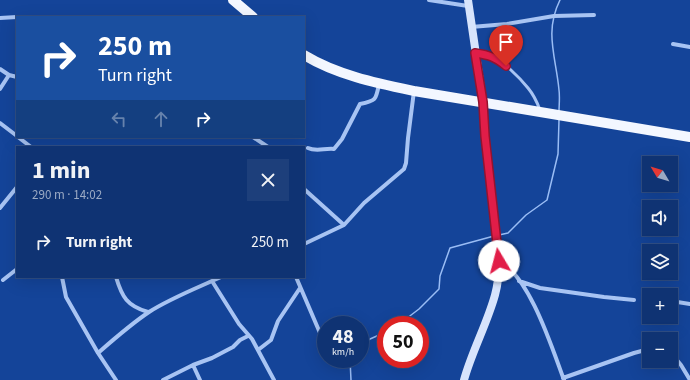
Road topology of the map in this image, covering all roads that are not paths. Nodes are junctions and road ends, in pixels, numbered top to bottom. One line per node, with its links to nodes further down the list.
1 (233, 0): 5 (main road)
2 (429, 0): 3 (street)
3 (468, 3): 8 (main road)
4 (594, 15): 8 (street)
5 (252, 16)
6 (16, 17): 7 (street)
7 (0, 18)
8 (471, 27): 11 (main road)
9 (673, 44): 10 (street)
10 (690, 47)
11 (475, 53): 19 (main road); 20 (lane)
12 (305, 55): 16 (main road)
13 (0, 69): 14 (street)
14 (9, 75): 15 (street); 17 (street)
15 (16, 77)
16 (379, 84): 18 (main road); 28 (street)
17 (0, 89)
18 (414, 91): 19 (main road); 32 (street)
19 (483, 102): 20 (main road); 34 (main road)
20 (540, 112): 23 (main road)
21 (0, 122): 22 (street)
22 (16, 135)
23 (690, 136)
24 (19, 138): 26 (street)
25 (255, 138): 27 (street)
26 (29, 146)
27 (267, 146)
28 (308, 148)
29 (16, 188): 31 (street)
30 (305, 190): 32 (street)
31 (0, 208)
32 (344, 224): 33 (street)
33 (305, 244)
34 (499, 261): 41 (street); 60 (main road)
35 (16, 270): 40 (street)
36 (62, 278): 52 (street)
37 (116, 278): 47 (street)
38 (219, 278): 42 (street)
39 (296, 278): 43 (street)
40 (3, 280)
41 (519, 280): 44 (street); 55 (street)
42 (212, 281): 47 (street); 49 (street)
43 (300, 288): 48 (street); 50 (street)
44 (634, 300)
45 (678, 302): 46 (street)
46 (690, 304)
47 (148, 312): 52 (street)
48 (317, 326)
49 (248, 336): 50 (street); 54 (street)
50 (258, 350): 59 (street)
51 (642, 350): 55 (street)
52 (98, 353): 56 (street)
53 (678, 361): 61 (street)
54 (193, 365): 57 (street); 58 (street)
55 (563, 379)
56 (116, 380)
57 (163, 380)
58 (200, 380)
59 (274, 380)
60 (464, 380)
61 (690, 380)

